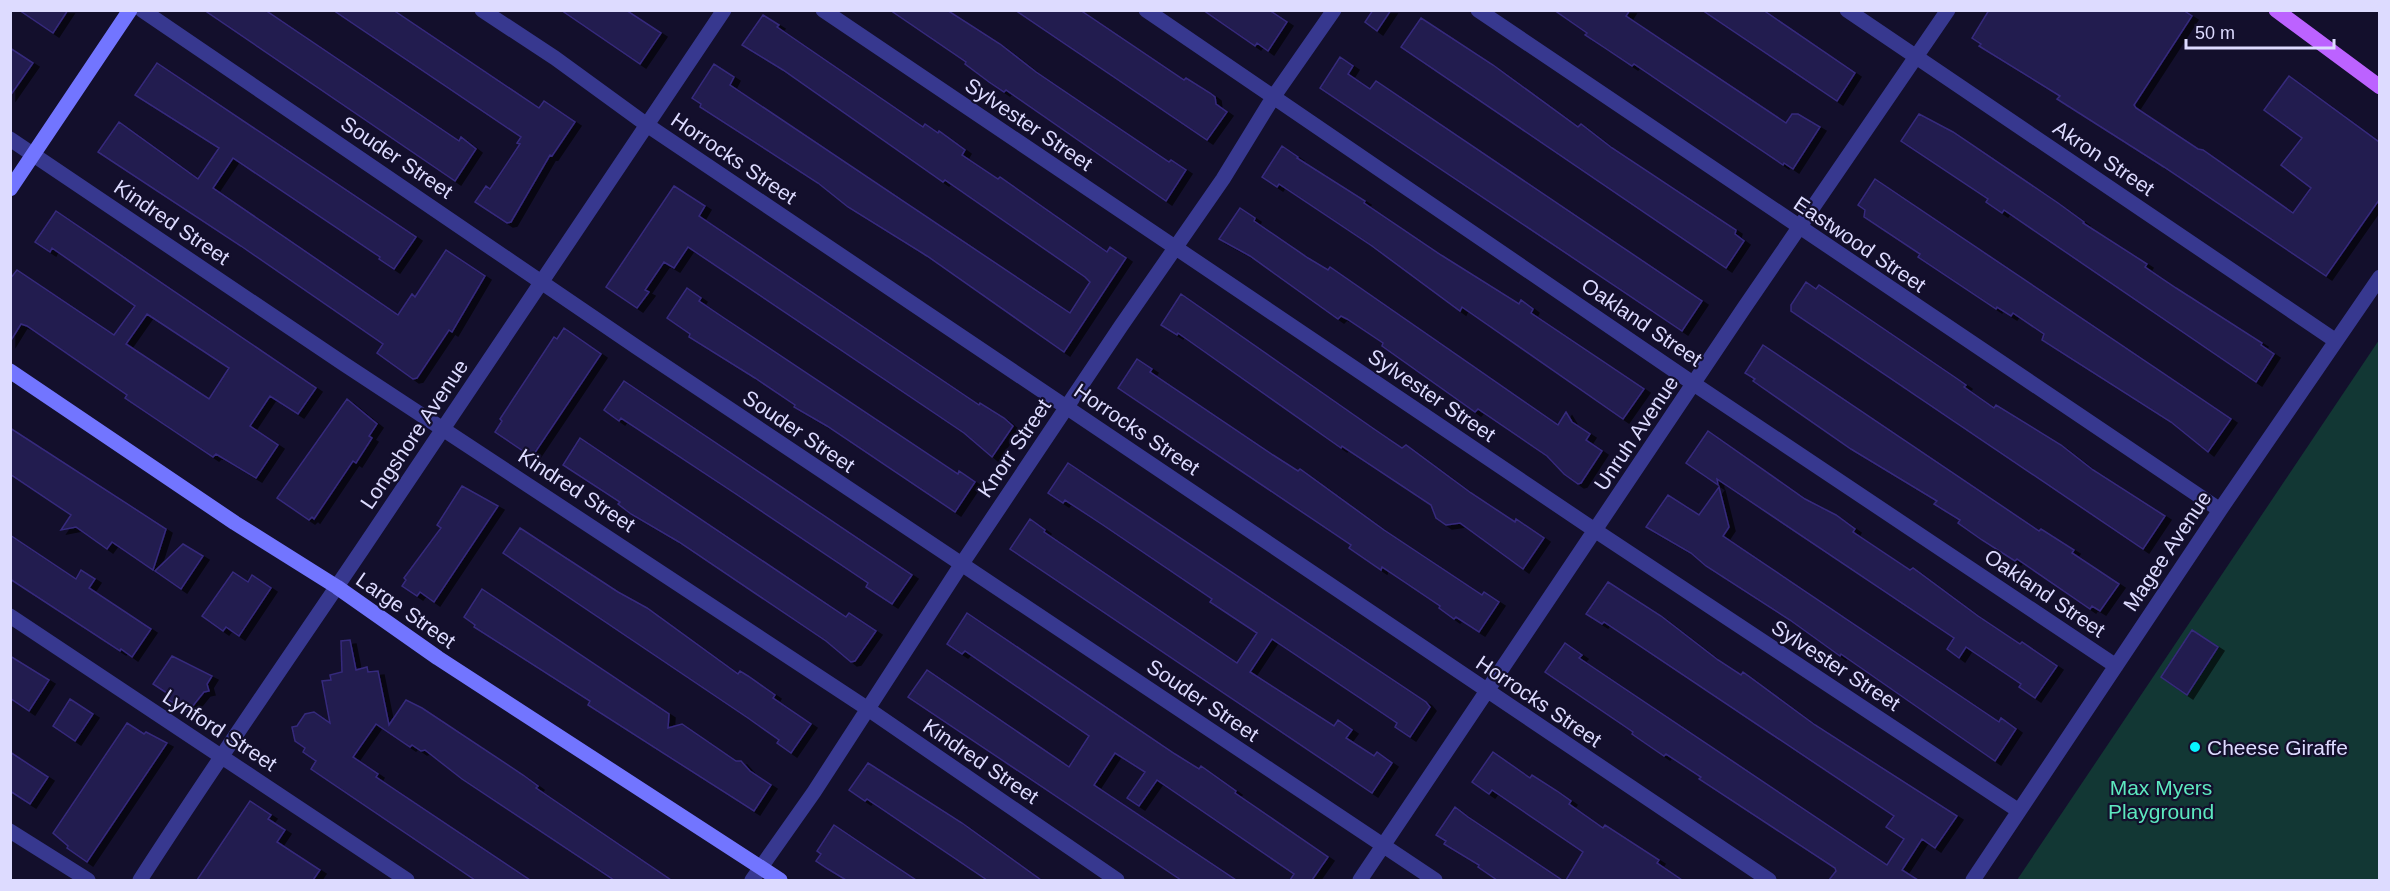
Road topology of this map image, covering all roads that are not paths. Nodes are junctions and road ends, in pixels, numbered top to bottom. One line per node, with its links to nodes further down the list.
1 (130, 10): 17 (street)
2 (142, 10): 22 (street, Souder Street)
3 (482, 10): 15 (street, Horrocks Street)
4 (724, 10): 15 (street, Longshore Avenue)
5 (823, 10): 20 (street, Sylvester Street)
6 (1146, 10): 14 (street, Oakland Street)
7 (1334, 10): 14 (street, Knorr Street)
8 (1478, 10): 19 (street, Eastwood Street)
9 (1847, 10): 12 (street, Akron Street)
10 (1948, 10): 12 (street, Unruh Avenue)
11 (2276, 10): 13 (main road)
12 (1917, 57): 19 (street, Unruh Avenue); 23 (street, Akron Street)
13 (2379, 87)
14 (1274, 96): 20 (street, Knorr Street); 25 (street, Oakland Street)
15 (647, 125): 22 (street, Longshore Avenue); 26 (street, Horrocks Street)
16 (10, 139): 17 (street, Kindred Street)
17 (34, 155): 18 (street); 27 (street, Kindred Street)
18 (10, 189)
19 (1799, 229): 25 (street, Unruh Avenue); 28 (street, Eastwood Street)
20 (1175, 247): 26 (street, Knorr Street); 29 (street, Sylvester Street)
21 (2379, 277): 23 (street, Magee Avenue)
22 (540, 280): 27 (street, Longshore Avenue); 30 (street, Souder Street)
23 (2336, 341): 28 (street, Magee Avenue)
24 (10, 371): 31 (street, Large Street)
25 (1694, 384): 29 (street, Unruh Avenue); 33 (street, Oakland Street)
26 (1066, 407): 30 (street, Knorr Street); 34 (street, Horrocks Street)
27 (444, 428): 31 (street, Longshore Avenue); 35 (street, Kindred Street)
28 (2220, 510): 33 (street, Magee Avenue)
29 (1596, 531): 34 (street, Unruh Avenue); 37 (street, Sylvester Street)
30 (961, 565): 35 (street, Knorr Street); 39 (street, Souder Street)
31 (337, 587): 36 (street, Longshore Avenue); 40 (street, Large Street)
32 (10, 616): 36 (street, Lynford Street)
33 (2116, 666): 37 (street, Magee Avenue)
34 (1488, 692): 39 (street, Unruh Avenue); 49 (street, Horrocks Street)
35 (868, 710): 40 (street, Knorr Street); 46 (street, Kindred Street)
36 (221, 754): 42 (street, Longshore Avenue); 43 (street, Lynford Street)
37 (2019, 811): 50 (street, Magee Avenue)
38 (10, 831): 41 (street)
39 (1384, 846): 47 (street, Unruh Avenue); 48 (street, Souder Street)
40 (761, 867): 44 (street, Knorr Street); 45 (street, Large Street)
41 (88, 880)
42 (140, 880)
43 (407, 880)
44 (752, 880)
45 (780, 880)
46 (1117, 880)
47 (1360, 880)
48 (1435, 880)
49 (1769, 880)
50 (1973, 880)

